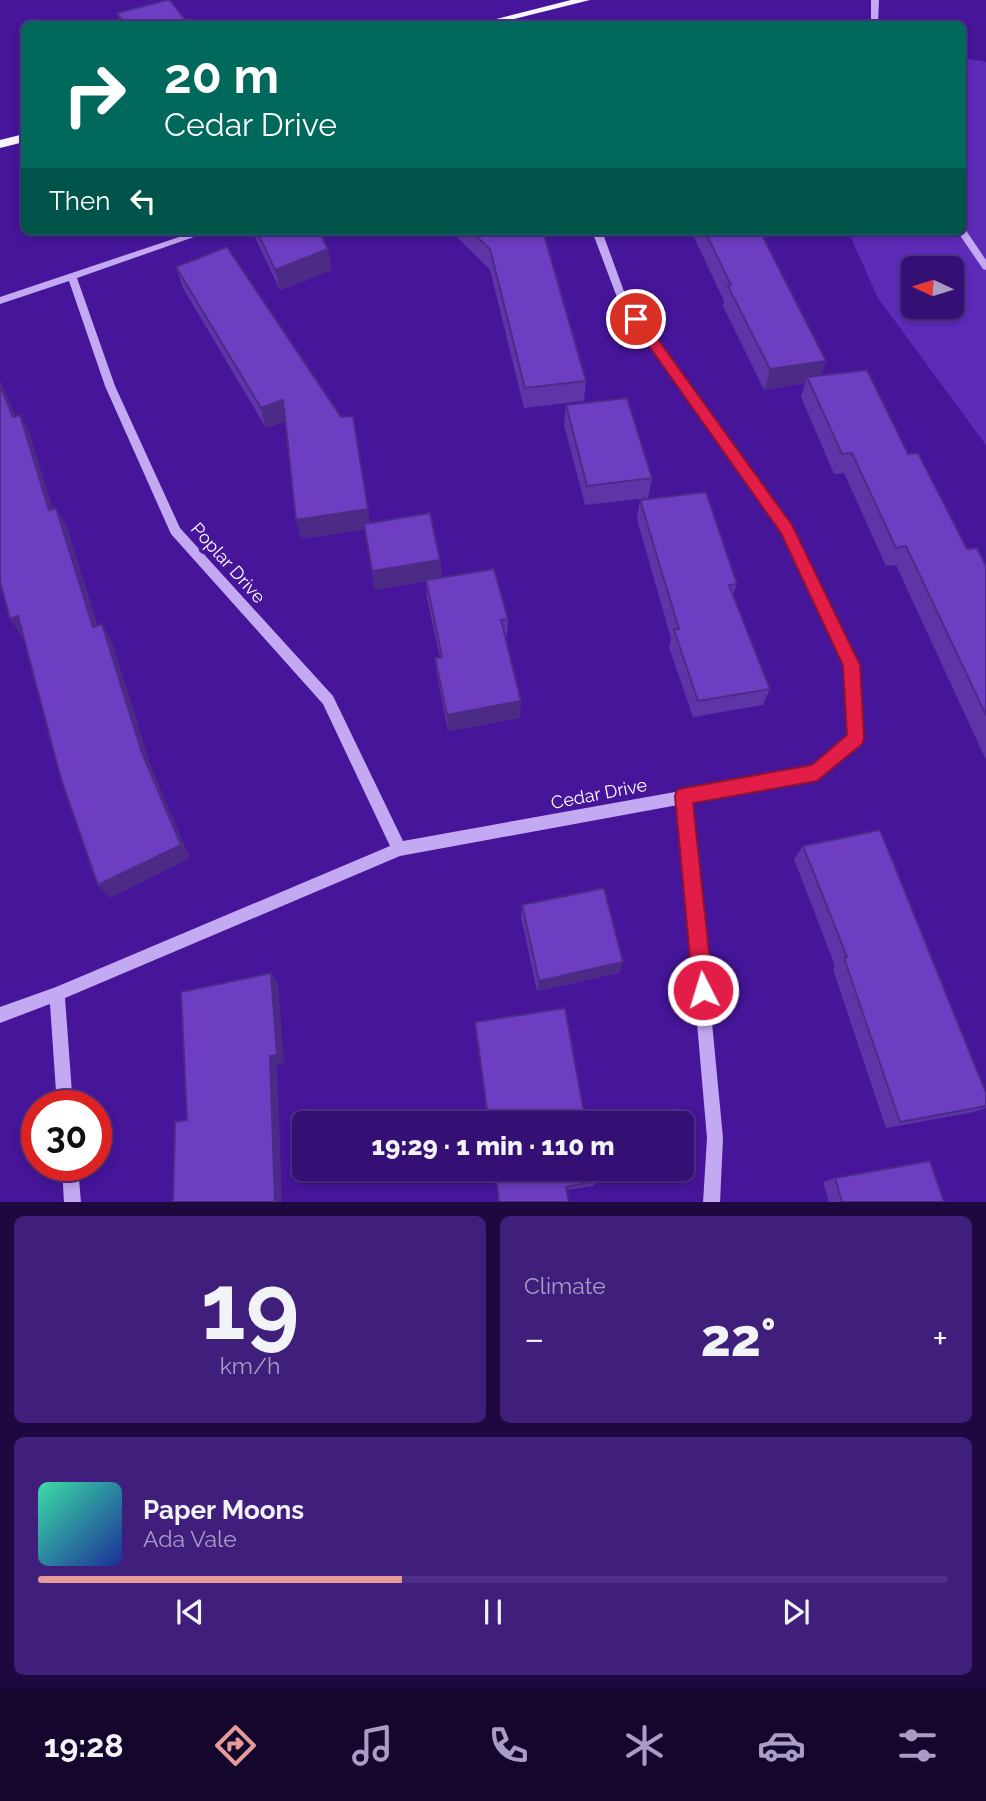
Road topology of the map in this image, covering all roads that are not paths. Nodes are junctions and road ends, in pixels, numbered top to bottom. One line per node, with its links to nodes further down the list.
1 (585, 0): 3 (main road)
2 (875, 0): 4 (street)
3 (495, 21)
4 (875, 21)
5 (21, 139): 6 (main road)
6 (0, 144)
7 (194, 235): 11 (street)
8 (598, 235): 13 (street, Cedar Drive)
9 (965, 235): 10 (street)
10 (986, 267)
11 (72, 277): 12 (street); 14 (street, Poplar Drive)
12 (0, 301)
13 (684, 796): 14 (street, Cedar Drive); 20 (street)
14 (399, 849): 15 (street, Cedar Drive)
15 (57, 994): 16 (street, Cedar Drive); 17 (street)
16 (0, 1015)
17 (64, 1090)
18 (71, 1181): 19 (street)
19 (73, 1202)
20 (711, 1202)

